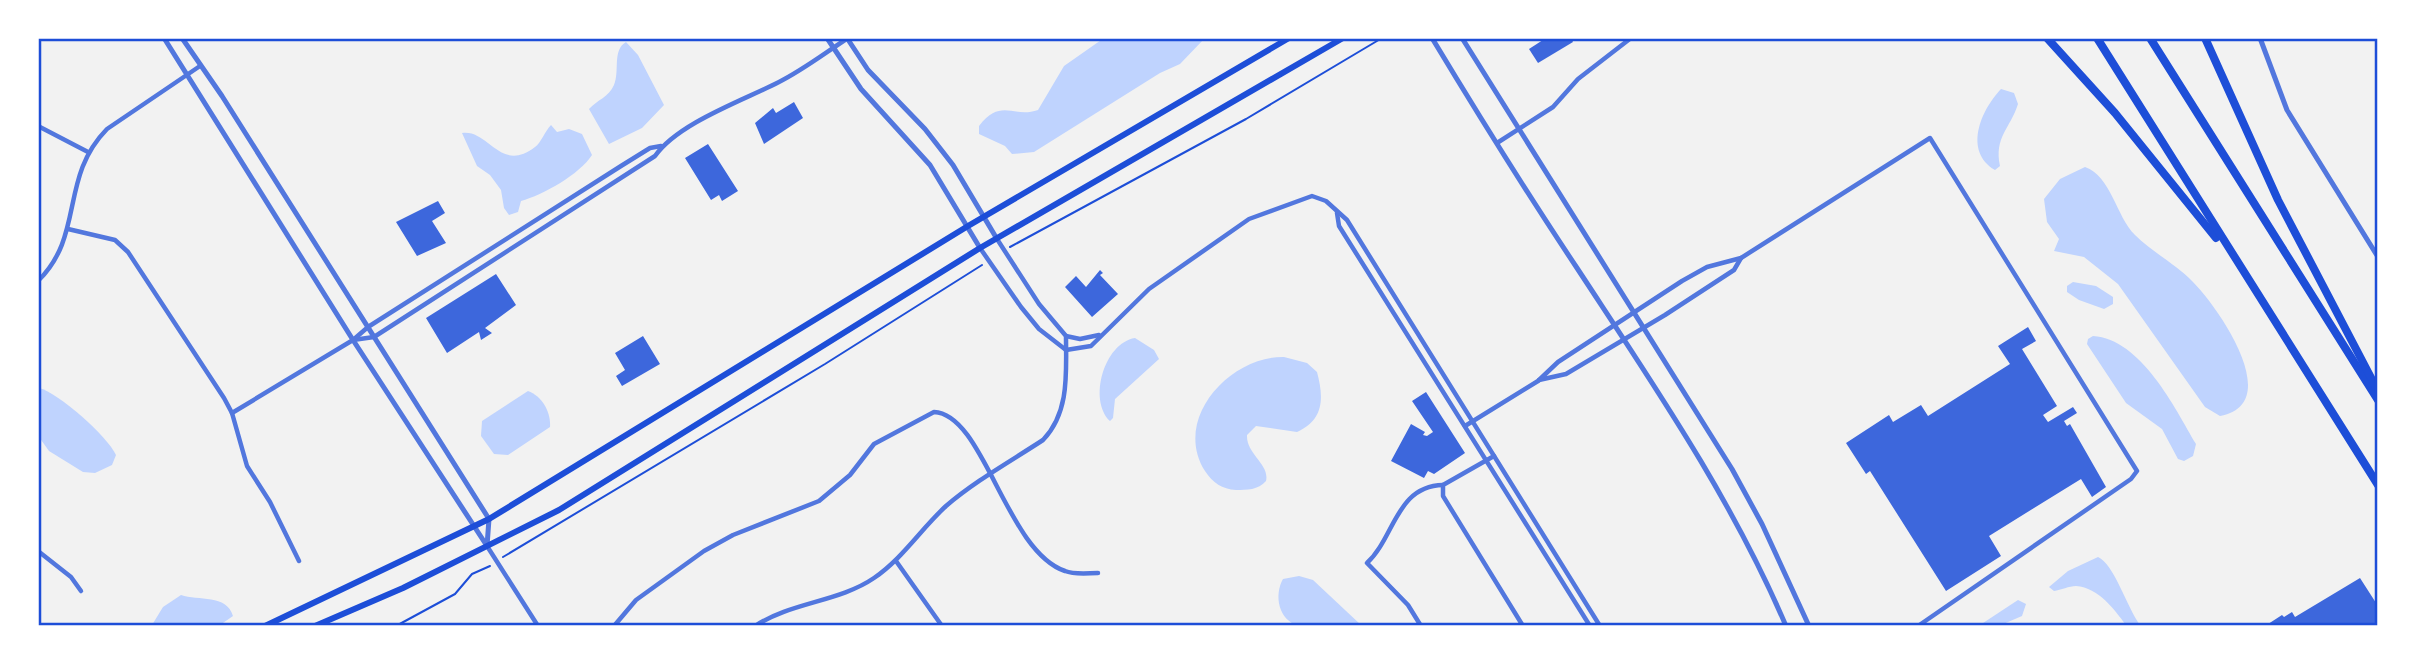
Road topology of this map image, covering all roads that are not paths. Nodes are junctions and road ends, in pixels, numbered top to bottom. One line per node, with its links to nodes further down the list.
1 (164, 38): 17 (street)
2 (182, 38): 16 (street)
3 (827, 38): 15 (street)
4 (848, 38): 15 (street); 24 (street)
5 (1289, 38): 24 (main road)
6 (1343, 38): 27 (main road)
7 (1432, 38): 20 (street)
8 (1462, 38): 19 (street)
9 (1632, 38): 19 (street)
10 (2047, 38): 31 (highway)
11 (2097, 38): 31 (highway)
12 (2150, 38): 45 (highway)
13 (2205, 38): 44 (highway)
14 (2260, 38): 29 (street)
15 (833, 48): 21 (street); 25 (street)
16 (200, 66): 17 (street); 35 (street)
17 (187, 75): 22 (street); 41 (street)
18 (38, 126): 22 (street)
19 (1519, 129): 20 (street); 33 (street)
20 (1497, 143): 34 (street)
21 (661, 146): 35 (street); 39 (street)
22 (88, 152): 26 (street)
23 (1336, 213): 37 (street); 47 (street); 48 (street)
24 (985, 216): 25 (main road); 27 (street)
25 (968, 226): 28 (street); 54 (main road)
26 (68, 229): 32 (street); 46 (street)
27 (997, 239): 28 (main road); 38 (street)
28 (980, 248): 42 (street); 56 (main road)
29 (2378, 257)
30 (1741, 258): 33 (street); 36 (street); 74 (street)
31 (2238, 265): 53 (highway)
32 (38, 281)
33 (1634, 312): 34 (street); 36 (street)
34 (1615, 325): 40 (street); 43 (street)
35 (368, 327): 39 (street); 41 (street)
36 (1644, 327): 40 (street); 73 (street)
37 (1102, 334): 38 (street); 42 (street)
38 (1066, 336): 42 (street)
39 (374, 337): 41 (street); 54 (street)
40 (1625, 338): 43 (street); 72 (street)
41 (353, 340): 46 (street); 55 (street)
42 (1066, 350): 51 (street)
43 (1538, 381): 47 (street)
44 (2378, 391)
45 (2378, 400)
46 (232, 413): 58 (street)
47 (1472, 421): 48 (street); 49 (street)
48 (1465, 426): 50 (street)
49 (1494, 456): 50 (street); 71 (street)
50 (1487, 461): 52 (street); 70 (street)
51 (991, 474): 59 (street); 60 (street); 65 (street)
52 (1443, 485): 68 (street); 69 (street)
53 (2378, 485)
54 (489, 519): 55 (main road); 56 (street)
55 (474, 528): 56 (street); 62 (main road)
56 (487, 546): 63 (main road); 64 (street)
57 (38, 551): 61 (street)
58 (299, 561)
59 (896, 561): 66 (street); 67 (street)
60 (1098, 572)
61 (80, 592)
62 (265, 625)
63 (316, 625)
64 (538, 625)
65 (614, 625)
66 (755, 625)
67 (942, 625)
68 (1421, 625)
69 (1523, 625)
70 (1590, 625)
71 (1600, 625)
72 (1786, 625)
73 (1809, 625)
74 (1918, 625)

